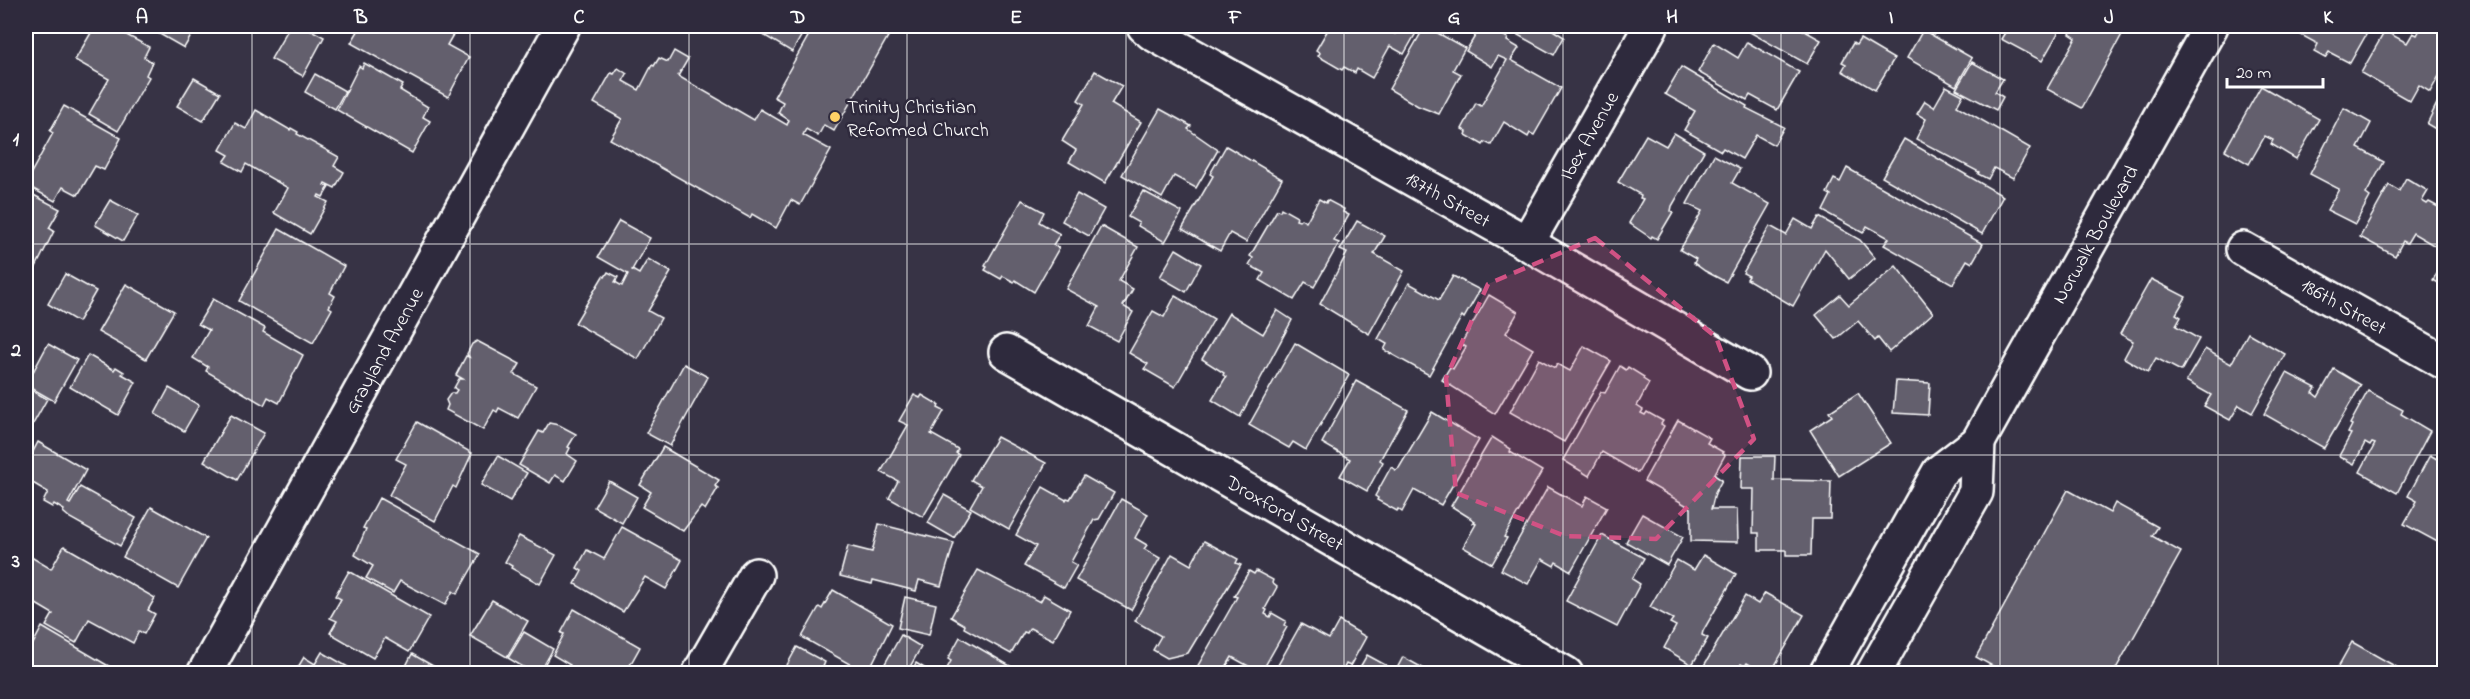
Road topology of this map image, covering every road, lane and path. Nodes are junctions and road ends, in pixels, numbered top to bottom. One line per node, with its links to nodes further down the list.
1 (563, 26): 13 (street, Grayland Avenue)
2 (1144, 26): 5 (street, 187th Street)
3 (1651, 26): 5 (street, Ibex Avenue)
4 (2211, 26): 10 (street, Norwalk Boulevard)
5 (1527, 243): 9 (street, 187th Street)
6 (2243, 249): 8 (street, 186th Street)
7 (1006, 352): 12 (street, Droxford Street)
8 (2445, 362)
9 (1750, 374)
10 (1978, 442): 15 (street, Norwalk Boulevard); 16 (street, Norwalk Boulevard)
11 (756, 575): 14 (street)
12 (1566, 673)
13 (204, 674)
14 (699, 674)
15 (1826, 674)
16 (1873, 674)

